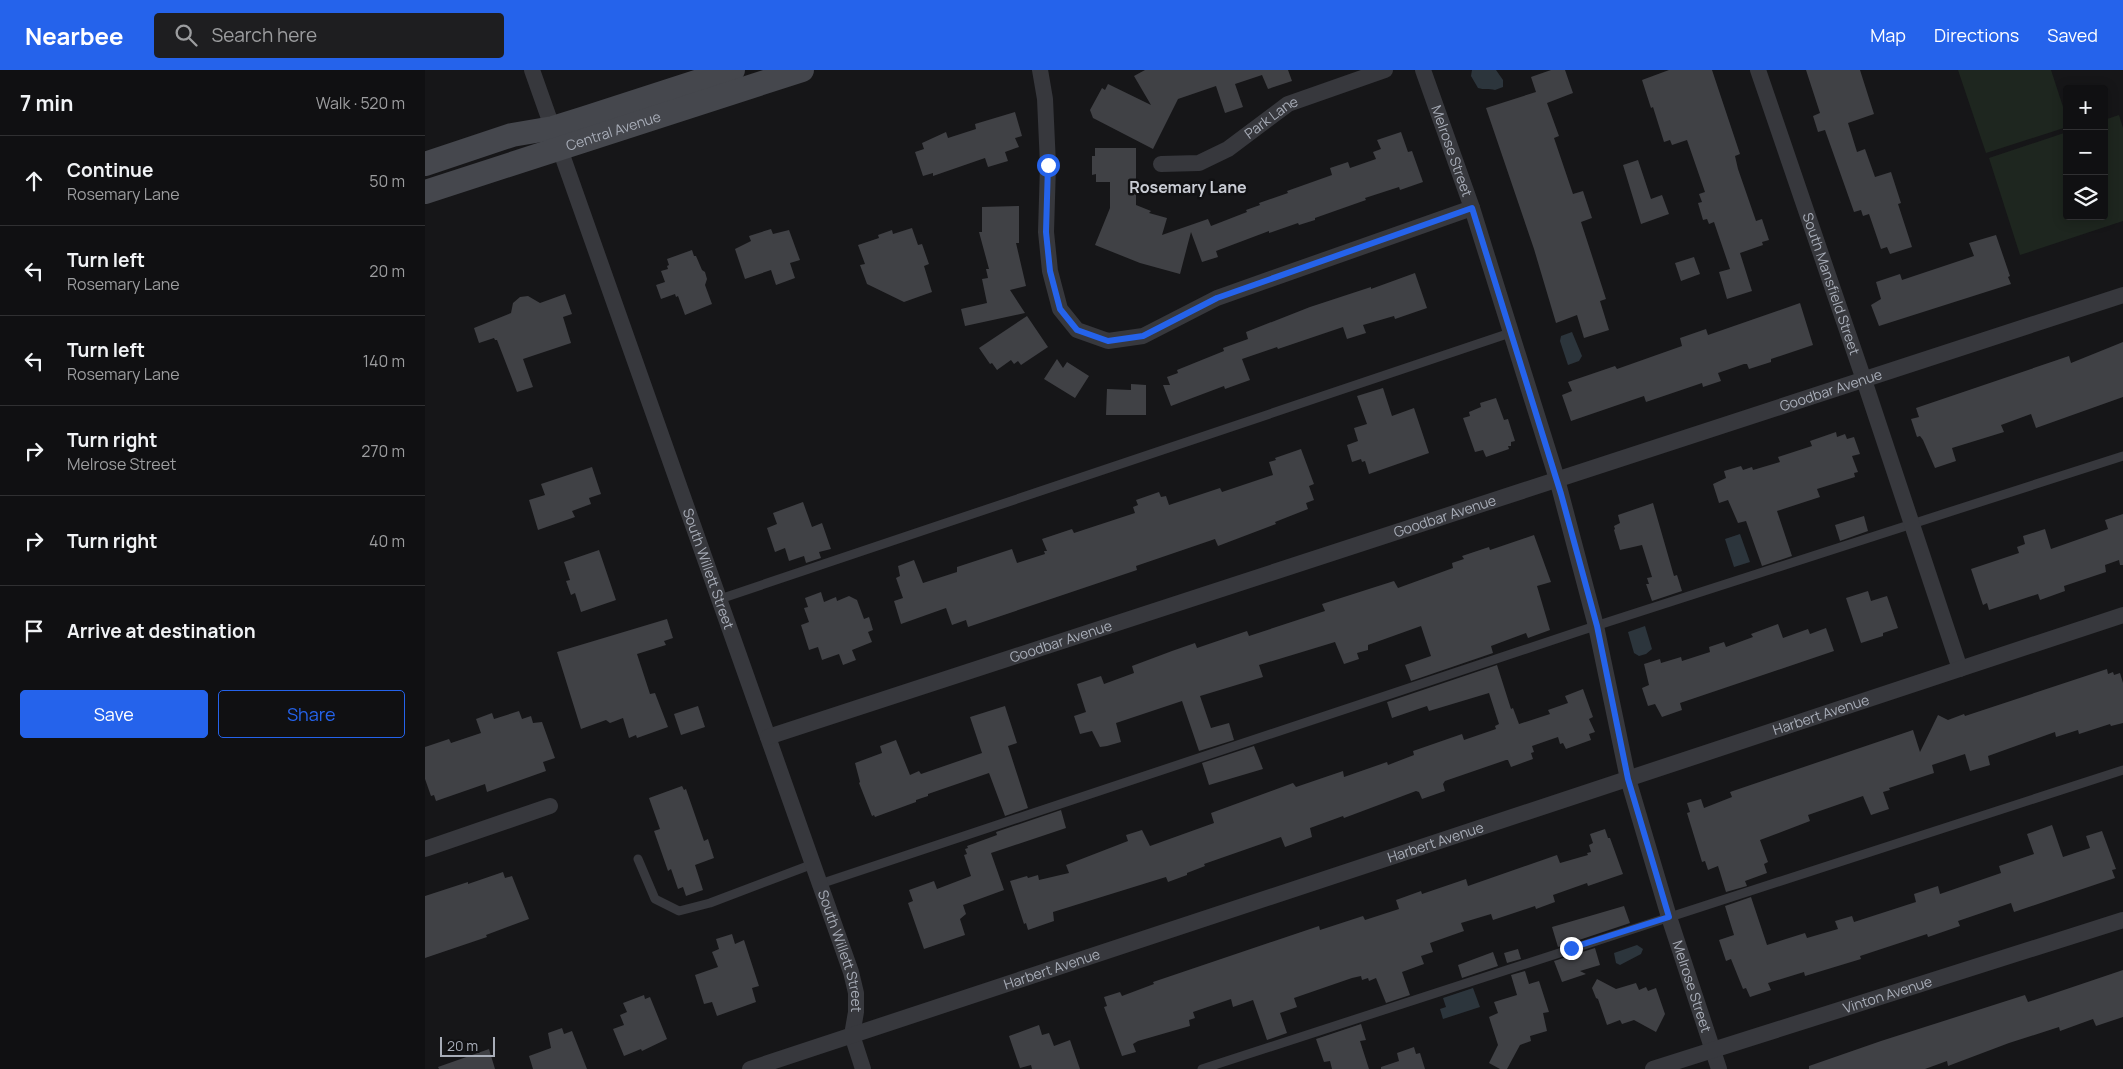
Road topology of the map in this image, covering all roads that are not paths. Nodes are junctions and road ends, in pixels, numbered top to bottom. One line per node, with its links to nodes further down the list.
1 (532, 70): 8 (street, South Willett Street)
2 (733, 70): 8 (main road, Central Avenue)
3 (1040, 70): 12 (street)
4 (1385, 70): 10 (street, Park Lane)
5 (1423, 70): 12 (street, Melrose Street)
6 (1758, 70): 15 (street, South Mansfield Street)
7 (791, 72): 8 (main road, Central Avenue)
8 (557, 138): 9 (main road, Central Avenue); 11 (main road, Central Avenue); 19 (street, South Willett Street)
9 (425, 164)
10 (1161, 164)
11 (425, 192)
12 (1472, 208): 14 (street, Melrose Street)
13 (2123, 295): 15 (street, Goodbar Avenue)
14 (1510, 333): 17 (street, Melrose Street); 19 (lane)
15 (1864, 380): 17 (street, Goodbar Avenue); 18 (street, South Mansfield Street)
16 (2123, 456): 18 (lane)
17 (1557, 479): 21 (street, Melrose Street); 23 (street, Goodbar Avenue)
18 (1912, 524): 21 (lane); 22 (street, South Mansfield Street)
19 (720, 600): 23 (street, South Willett Street)
20 (2123, 615): 22 (street, Harbert Avenue)
21 (1597, 626): 25 (street, Melrose Street); 30 (lane)
22 (1960, 668): 25 (street, Harbert Avenue)
23 (768, 737): 29 (street, South Willett Street)
24 (2123, 770): 31 (lane)
25 (1628, 779): 31 (street, Melrose Street); 33 (street, Harbert Avenue)
26 (550, 806): 27 (street)
27 (425, 849)
28 (638, 859): 29 (lane)
29 (813, 864): 30 (street, South Willett Street)
30 (820, 884): 33 (street, South Willett Street)
31 (1669, 917): 34 (street, Melrose Street); 37 (lane)
32 (2123, 920): 34 (street, Vinton Avenue)
33 (852, 1035): 35 (street, Harbert Avenue); 36 (street, South Willett Street)
34 (1713, 1050): 38 (street, Vinton Avenue); 39 (street, Melrose Street)
35 (750, 1069)
36 (863, 1069)
37 (1202, 1069)
38 (1653, 1069)
39 (1719, 1069)

